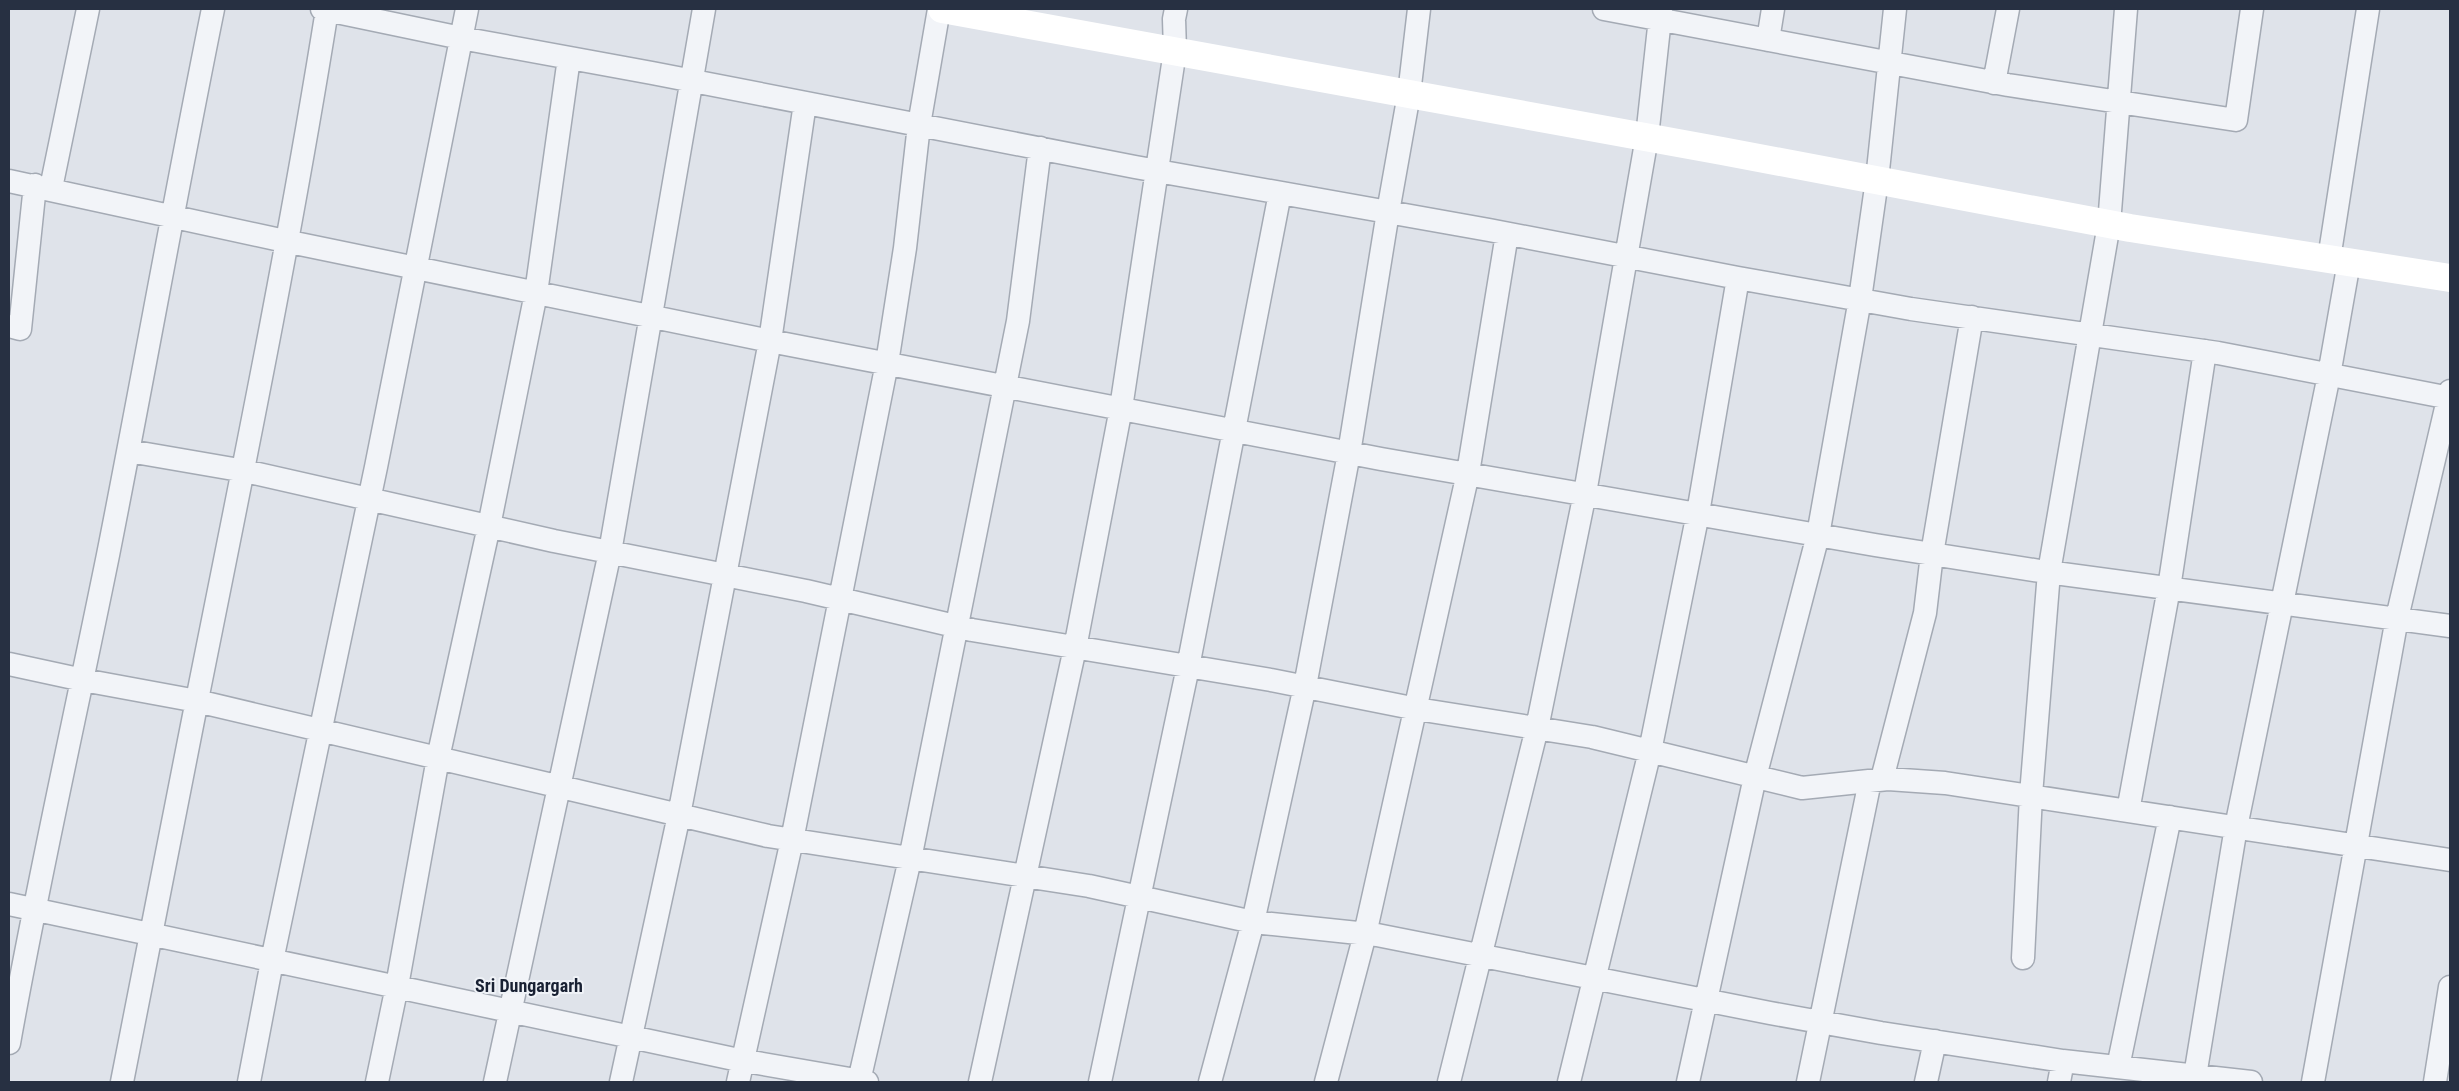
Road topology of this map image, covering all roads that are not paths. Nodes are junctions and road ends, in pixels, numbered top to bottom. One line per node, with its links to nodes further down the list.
1 (88, 9): 33 (street)
2 (213, 9): 36 (street)
3 (325, 9): 17 (street); 39 (street)
4 (467, 9): 17 (street)
5 (704, 9): 22 (street)
6 (941, 9): 19 (street); 27 (street)
7 (1176, 9): 19 (street)
8 (1419, 9): 24 (street)
9 (1604, 9): 16 (street)
10 (1773, 9): 18 (street)
11 (1895, 9): 21 (street)
12 (2008, 9): 23 (street)
13 (2126, 9): 26 (street)
14 (2252, 9): 26 (street)
15 (2368, 9): 41 (street)
16 (1661, 14): 18 (street); 28 (street)
17 (461, 38): 20 (street); 42 (street)
18 (1768, 40): 21 (street)
19 (1175, 51): 24 (street); 30 (street)
20 (569, 58): 22 (street); 45 (street)
21 (1890, 63): 23 (street); 31 (street)
22 (690, 80): 25 (street); 47 (street)
23 (1994, 83): 26 (street)
24 (1410, 94): 28 (street); 35 (street)
25 (805, 102): 27 (street); 51 (street)
26 (2118, 102): 37 (street)
27 (919, 125): 29 (street); 53 (street)
28 (1646, 137): 31 (street); 40 (street)
29 (1040, 148): 30 (street); 55 (street)
30 (1159, 171): 34 (street); 57 (street)
31 (1877, 180): 37 (street); 46 (street)
32 (9, 181): 33 (street)
33 (43, 187): 36 (street); 49 (street)
34 (1280, 193): 35 (street); 58 (street)
35 (1388, 212): 38 (street); 60 (street)
36 (173, 215): 39 (street); 59 (street)
37 (2109, 224): 41 (street); 50 (street)
38 (1507, 234): 40 (street); 62 (street)
39 (286, 241): 42 (street); 61 (street)
40 (1626, 256): 43 (street); 63 (street)
41 (2339, 260): 44 (street); 54 (street)
42 (415, 268): 45 (street); 64 (street)
43 (1738, 278): 46 (street); 65 (street)
44 (2450, 278)
45 (536, 293): 47 (street); 66 (street)
46 (1860, 300): 48 (street); 67 (street)
47 (650, 316): 51 (street); 68 (street)
48 (1972, 318): 50 (street); 69 (street)
49 (9, 326)
50 (2092, 335): 52 (street); 70 (street)
51 (770, 341): 53 (street); 71 (street)
52 (2205, 351): 54 (street); 72 (street)
53 (887, 363): 55 (street); 73 (street)
54 (2329, 375): 56 (street); 74 (street)
55 (1004, 385): 57 (street); 76 (street)
56 (2450, 396): 75 (street)
57 (1121, 408): 58 (street); 78 (street)
58 (1235, 430): 60 (street); 80 (street)
59 (129, 451): 61 (street); 81 (street)
60 (1350, 453): 62 (street); 82 (street)
61 (245, 471): 64 (street); 83 (street)
62 (1468, 474): 63 (street); 84 (street)
63 (1584, 494): 65 (street); 85 (street)
64 (370, 500): 66 (street); 86 (street)
65 (1698, 513): 67 (street); 87 (street)
66 (489, 526): 68 (street); 88 (street)
67 (1818, 535): 69 (street); 89 (street)
68 (610, 552): 71 (street); 91 (street)
69 (1932, 554): 70 (street); 90 (street)
70 (2049, 572): 72 (street); 92 (street)
71 (725, 574): 73 (street); 94 (street)
72 (2169, 588): 74 (street); 93 (street)
73 (840, 599): 76 (street); 97 (street)
74 (2280, 603): 75 (street); 96 (street)
75 (2397, 618): 77 (street); 98 (street)
76 (957, 626): 78 (street); 99 (street)
77 (2450, 626)
78 (1075, 648): 80 (street); 101 (street)
79 (9, 664): 81 (street)
80 (1188, 667): 82 (street); 102 (street)
81 (83, 680): 83 (street); 104 (street)
82 (1305, 686): 84 (street); 105 (street)
83 (196, 701): 86 (street); 106 (street)
84 (1417, 708): 85 (street); 107 (street)
85 (1537, 728): 87 (street); 108 (street)
86 (320, 730): 88 (street); 110 (street)
87 (1650, 751): 89 (street); 111 (street)
88 (438, 758): 91 (street); 112 (street)
89 (1755, 777): 90 (street); 114 (street)
90 (1876, 780): 92 (street); 116 (street)
91 (559, 787): 94 (street); 115 (street)
92 (2031, 795): 93 (street); 109 (street)
93 (2128, 810): 95 (street)
94 (679, 815): 97 (street); 117 (street)
95 (2170, 817): 96 (street); 120 (street)
96 (2236, 827): 98 (street); 123 (street)
97 (792, 840): 99 (street); 121 (street)
98 (2357, 846): 100 (street); 140 (street)
99 (910, 859): 101 (street); 129 (street)
100 (2450, 860)
101 (1025, 876): 102 (street); 130 (street)
102 (1138, 897): 105 (street); 131 (street)
103 (9, 904): 104 (street)
104 (33, 909): 106 (street); 119 (street)
105 (1253, 922): 107 (street); 132 (street)
106 (152, 933): 110 (street); 124 (street)
107 (1365, 934): 108 (street); 133 (street)
108 (1482, 956): 111 (street); 134 (street)
109 (2024, 958)
110 (272, 960): 112 (street); 125 (street)
111 (1594, 978): 114 (street); 135 (street)
112 (397, 986): 115 (street); 126 (street)
113 (2450, 987): 141 (street)
114 (1707, 1001): 116 (street); 136 (street)
115 (510, 1010): 117 (street); 127 (street)
116 (1822, 1022): 118 (street); 137 (street)
117 (631, 1037): 121 (street); 128 (street)
118 (1935, 1041): 122 (street); 138 (street)
119 (9, 1044)
120 (2118, 1067): 122 (street); 123 (street)
121 (741, 1072): 129 (street)
122 (2061, 1072)
123 (2195, 1078): 139 (street)
124 (122, 1082)
125 (249, 1082)
126 (377, 1082)
127 (495, 1082)
128 (620, 1082)
129 (863, 1082)
130 (980, 1082)
131 (1100, 1082)
132 (1210, 1082)
133 (1326, 1082)
134 (1449, 1082)
135 (1569, 1082)
136 (1688, 1082)
137 (1808, 1082)
138 (1926, 1082)
139 (2251, 1082)
140 (2313, 1082)
141 (2435, 1082)

